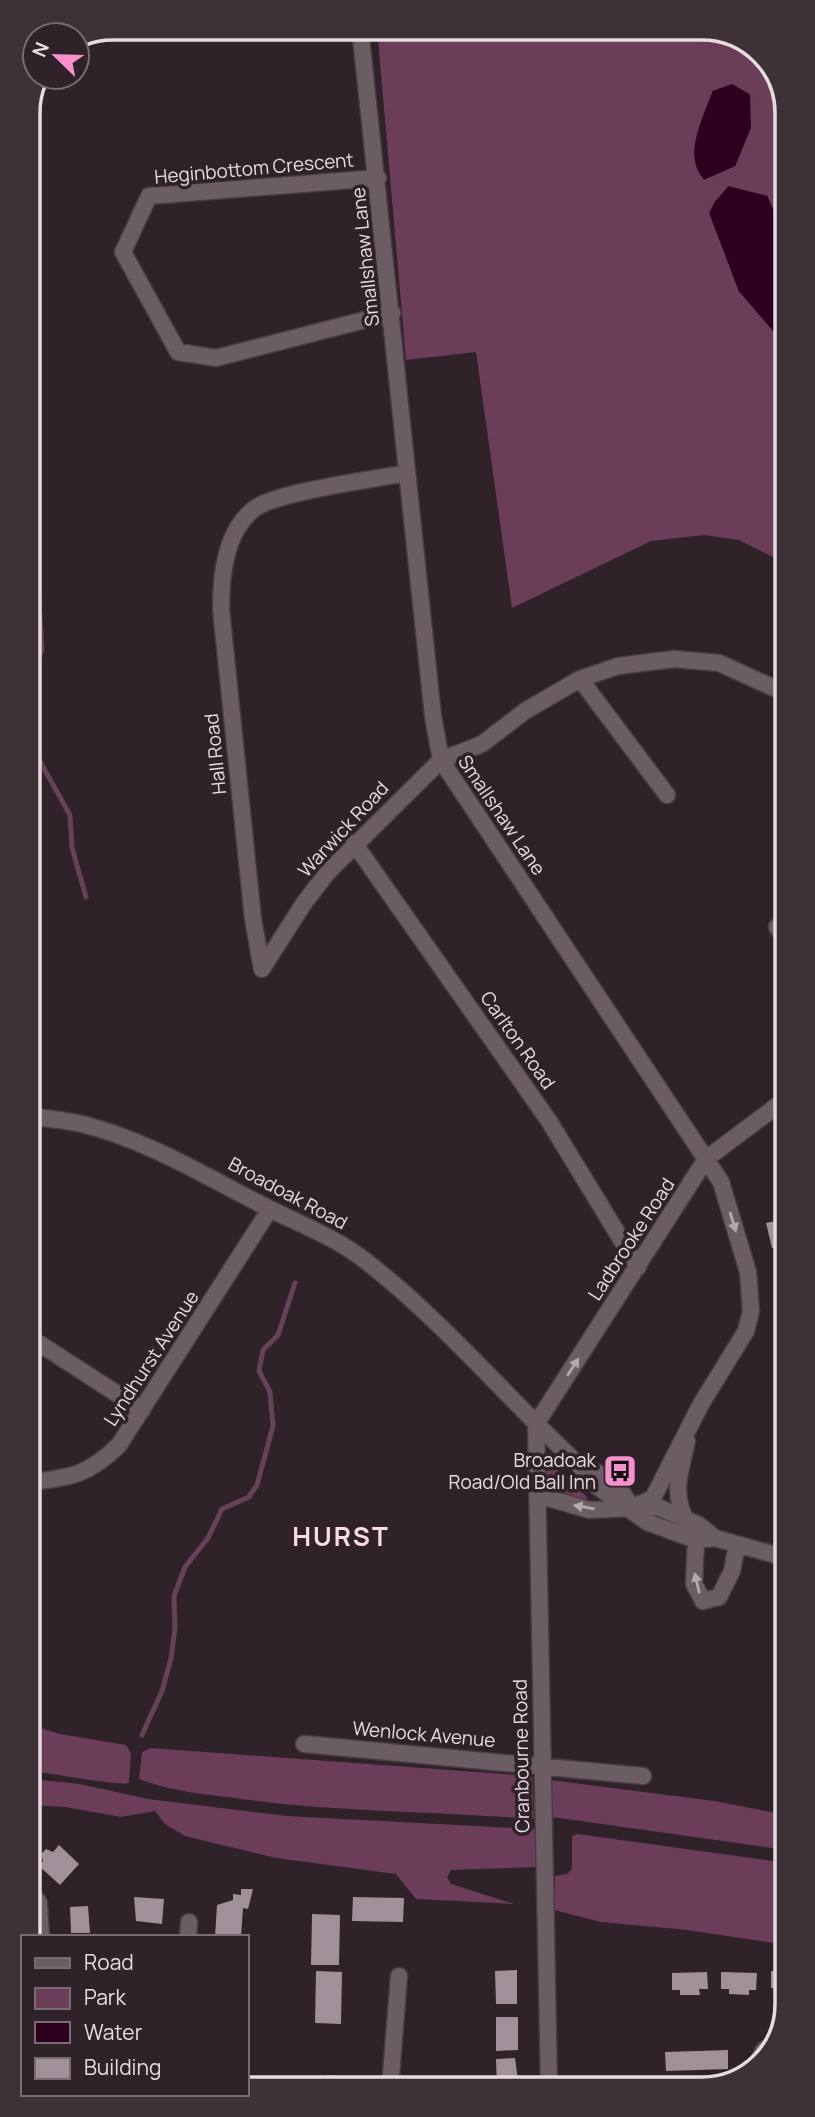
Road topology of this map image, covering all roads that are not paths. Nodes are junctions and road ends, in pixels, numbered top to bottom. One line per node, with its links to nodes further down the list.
1 (362, 40): 2 (street, Smallshaw Lane)
2 (379, 178): 3 (street, Smallshaw Lane); 3 (street, Heginbottom Crescent)
3 (392, 313): 4 (street, Smallshaw Lane)
4 (407, 473): 7 (street, Smallshaw Lane); 10 (street, Hall Road)
5 (580, 679): 6 (street); 7 (street); 8 (street)
6 (775, 688)
7 (441, 760): 9 (street, Warwick Road); 13 (street, Smallshaw Lane)
8 (667, 795)
9 (354, 843): 10 (street, Warwick Road); 15 (street, Carlton Road)
10 (262, 969)
11 (775, 1107): 13 (street, Ladbrooke Road)
12 (40, 1118): 14 (street, Broadoak Road)
13 (706, 1160): 15 (street, Ladbrooke Road); 19 (street, Smallshaw Lane, one-way to 19)
14 (270, 1209): 17 (street, Lyndhurst Avenue); 18 (street, Broadoak Road)
15 (638, 1267): 18 (street, Ladbrooke Road, one-way to 15)
16 (40, 1344): 17 (street)
17 (142, 1410): 20 (street, Lyndhurst Avenue)
18 (536, 1424): 21 (street, Cranbourne Road); 22 (street, Broadoak Road)
19 (690, 1425): 22 (street, Smallshaw Lane); 23 (street, Smallshaw Lane)
20 (40, 1481)
21 (538, 1495): 22 (street, one-way to 21); 29 (street, Cranbourne Road)
22 (631, 1508): 23 (street); 25 (street, Broadoak Road)
23 (686, 1520): 24 (street)
24 (715, 1538): 25 (street); 26 (street)
25 (696, 1540): 26 (street, one-way to 25)
26 (737, 1544): 27 (street)
27 (775, 1555)
28 (304, 1744): 29 (street, Wenlock Avenue)
29 (542, 1770): 30 (street, Wenlock Avenue); 35 (street, Cranbourne Road)
30 (643, 1776)
31 (40, 1908): 32 (street)
32 (41, 1935)
33 (399, 1976): 34 (street)
34 (391, 2077)
35 (549, 2077)

